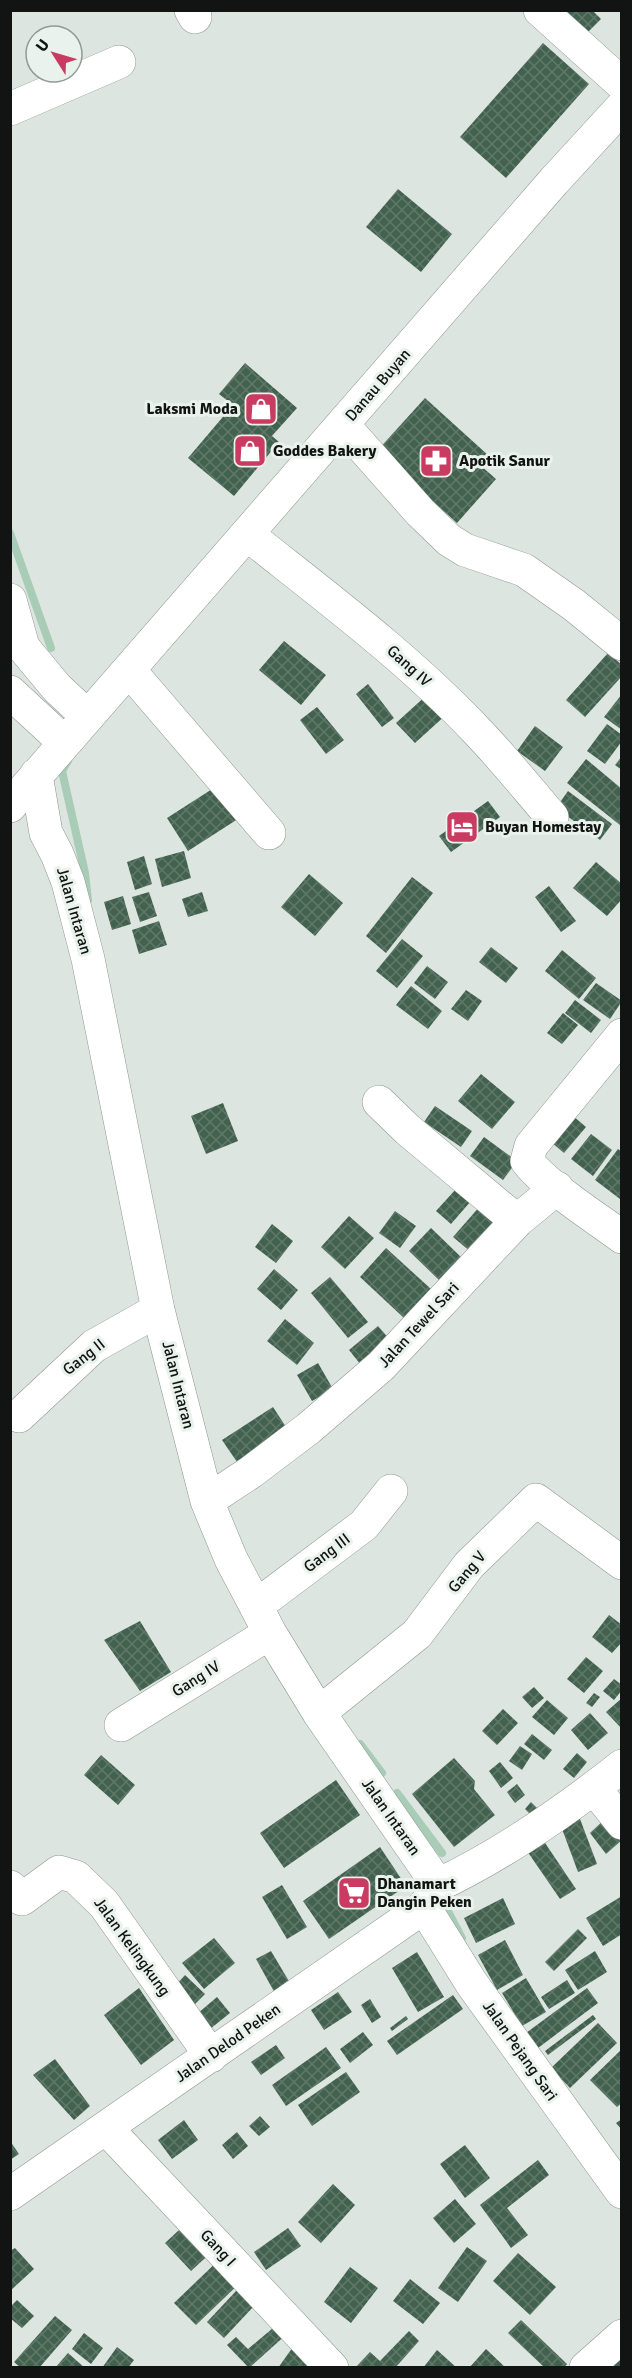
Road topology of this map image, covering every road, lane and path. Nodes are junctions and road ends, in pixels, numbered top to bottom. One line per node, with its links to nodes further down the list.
1 (540, 10): 3 (street)
2 (120, 62): 5 (street)
3 (621, 84)
4 (621, 107): 6 (street, Danau Buyan)
5 (10, 109)
6 (343, 425): 7 (street, Danau Buyan); 9 (street)
7 (248, 535): 10 (street, Danau Buyan); 19 (street, Gang IV)
8 (10, 600): 11 (street)
9 (621, 644)
10 (129, 670): 14 (street, Danau Buyan); 21 (street)
11 (57, 688): 13 (street); 14 (street)
12 (10, 692): 13 (street)
13 (35, 715): 15 (street)
14 (87, 717): 15 (street, Danau Buyan)
15 (64, 742): 16 (street, Danau Buyan)
16 (36, 775): 17 (street, Danau Buyan); 20 (street, Jalan Intaran)
17 (10, 806)
18 (10, 816): 20 (street)
19 (552, 817)
20 (46, 833): 27 (street, Jalan Intaran)
21 (269, 833)
22 (621, 1035): 24 (street)
23 (379, 1102): 25 (street)
24 (557, 1188): 25 (street, Jalan Tewel Sari); 26 (street)
25 (517, 1221): 30 (street, Jalan Tewel Sari)
26 (621, 1238)
27 (158, 1310): 28 (street, Gang II); 30 (street, Jalan Intaran)
28 (19, 1416)
29 (391, 1491): 32 (street, Gang III)
30 (207, 1501): 32 (street, Jalan Intaran)
31 (621, 1563): 33 (street, Gang V)
32 (263, 1620): 33 (street, Jalan Intaran); 34 (street, Gang IV)
33 (318, 1713): 38 (street, Jalan Intaran)
34 (121, 1725)
35 (621, 1766): 36 (street, Jalan Delod Peken)
36 (594, 1788): 37 (street); 38 (street, Jalan Delod Peken)
37 (621, 1823)
38 (431, 1896): 40 (street, Jalan Delod Peken); 42 (street, Jalan Pejang Sari)
39 (14, 1898): 40 (street, Jalan Kelingkung)
40 (211, 2056): 41 (street, Jalan Delod Peken)
41 (106, 2128): 43 (street, Jalan Delod Peken); 45 (street, Gang I)
42 (621, 2192)
43 (10, 2194)
44 (621, 2336): 46 (street)
45 (332, 2367)
46 (586, 2367)

